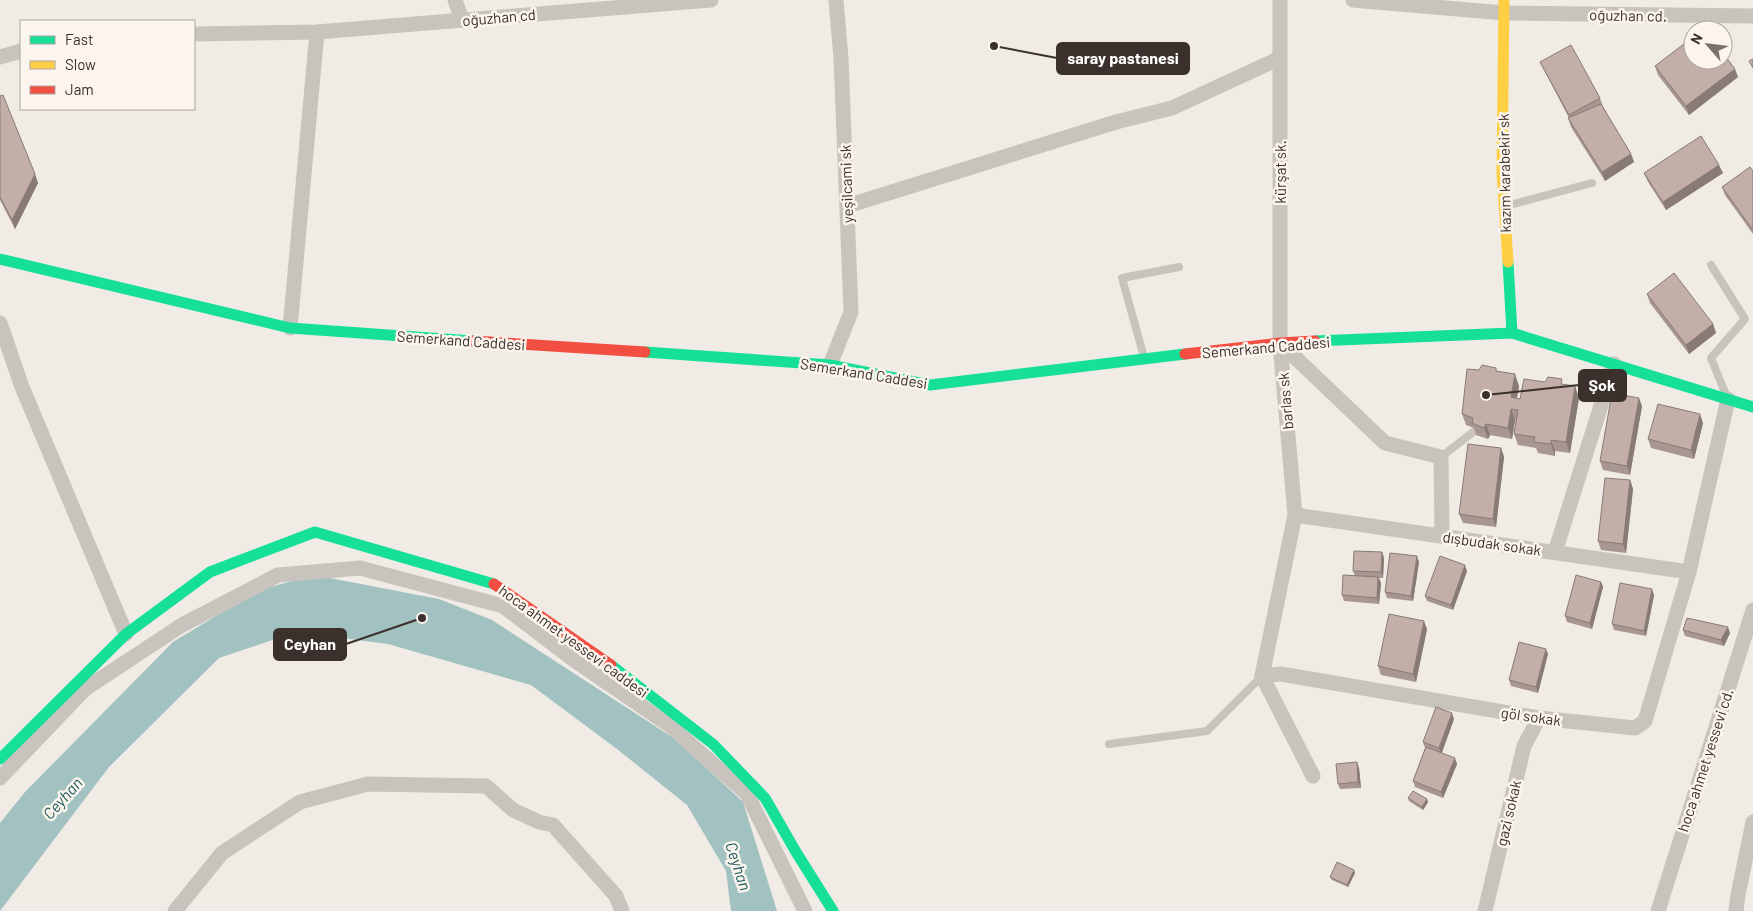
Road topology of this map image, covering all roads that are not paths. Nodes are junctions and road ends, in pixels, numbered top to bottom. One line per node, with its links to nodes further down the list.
1 (455, 0): 8 (street)
2 (711, 0): 8 (street, oğuzhan cd)
3 (836, 0): 15 (street, yeşilcami sk)
4 (1280, 0): 13 (street, kürşat sk.)
5 (1353, 0): 6 (street, oğuzhan cd.)
6 (1504, 7): 7 (street, oğuzhan cd.); 16 (street, kazım karabekir sk)
7 (1753, 16)
8 (462, 20): 9 (street, oğuzhan cd)
9 (317, 32): 10 (street, oğuzhan cd); 22 (street)
10 (195, 34)
11 (20, 52): 12 (street)
12 (0, 57)
13 (1280, 58): 15 (street); 24 (street, kürşat sk.)
14 (1592, 183): 16 (lane)
15 (847, 206): 27 (street, yeşilcami sk)
16 (1504, 207): 23 (street, kazım karabekir sk)
17 (0, 258): 22 (street, Semerkand Caddesi)
18 (1711, 265): 20 (lane)
19 (1180, 267): 25 (lane)
20 (1749, 318): 28 (lane)
21 (0, 323): 37 (street)
22 (290, 328): 27 (street, Semerkand Caddesi)
23 (1512, 333): 24 (street, Semerkand Caddesi); 26 (street, Semerkand Caddesi)
24 (1280, 343): 25 (street, Semerkand Caddesi); 31 (street, barlas sk); 32 (street, barlas sk)
25 (1144, 359): 27 (street, Semerkand Caddesi)
26 (1614, 364): 28 (street, Semerkand Caddesi); 34 (street)
27 (830, 365)
28 (1728, 400): 29 (street, Semerkand Caddesi); 35 (street, göl sokak)
29 (1753, 407)
30 (1477, 430): 31 (lane)
31 (1440, 457): 33 (street)
32 (1295, 515): 33 (street, dışbudak sokak); 38 (street, barlas sk)
33 (1442, 535): 34 (street, dışbudak sokak)
34 (1555, 552): 35 (street, dışbudak sokak)
35 (1689, 572): 39 (street, göl sokak)
36 (1753, 610): 50 (street, hoca ahmet yessevi cd.)
37 (126, 634): 41 (street, hoca ahmet yessevi caddesi); 48 (street, hoca ahmet yessevi caddesi)
38 (1262, 676): 39 (street, göl sokak); 40 (lane); 42 (street)
39 (1539, 718): 49 (street, gazi sokak)
40 (1109, 744)
41 (0, 759)
42 (1314, 776)
43 (0, 778): 47 (street)
44 (1753, 822): 51 (street)
45 (175, 911): 46 (street)
46 (622, 911)
47 (806, 911)
48 (833, 911)
49 (1485, 911)
50 (1658, 911)
51 (1736, 911)

